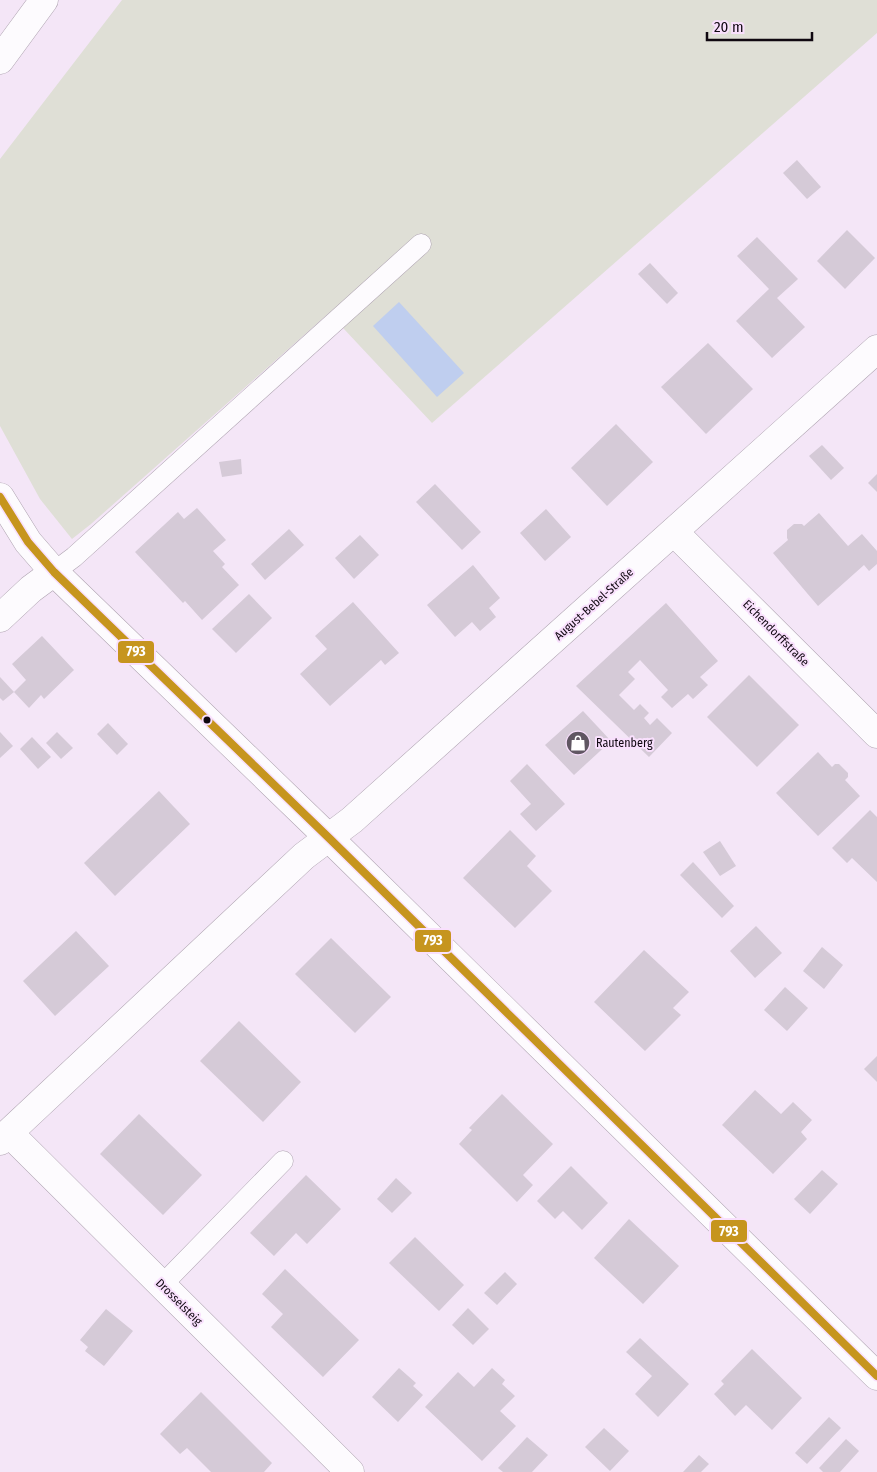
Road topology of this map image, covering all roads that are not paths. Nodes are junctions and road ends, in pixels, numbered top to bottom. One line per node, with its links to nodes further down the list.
1 (44, 0): 2 (street)
2 (0, 60)
3 (421, 244): 7 (lane)
4 (877, 349): 6 (street, August-Bebel-Straße)
5 (0, 497): 7 (street)
6 (674, 532): 9 (street, Eichendorffstraße); 10 (street, August-Bebel-Straße)
7 (54, 572): 8 (street); 10 (street)
8 (0, 618)
9 (877, 734)
10 (329, 838): 11 (street, August-Bebel-Straße); 14 (street)
11 (5, 1137): 13 (street, Drosselsteig)
12 (283, 1161): 13 (lane)
13 (162, 1285): 15 (street, Drosselsteig)
14 (877, 1376)
15 (350, 1472)

